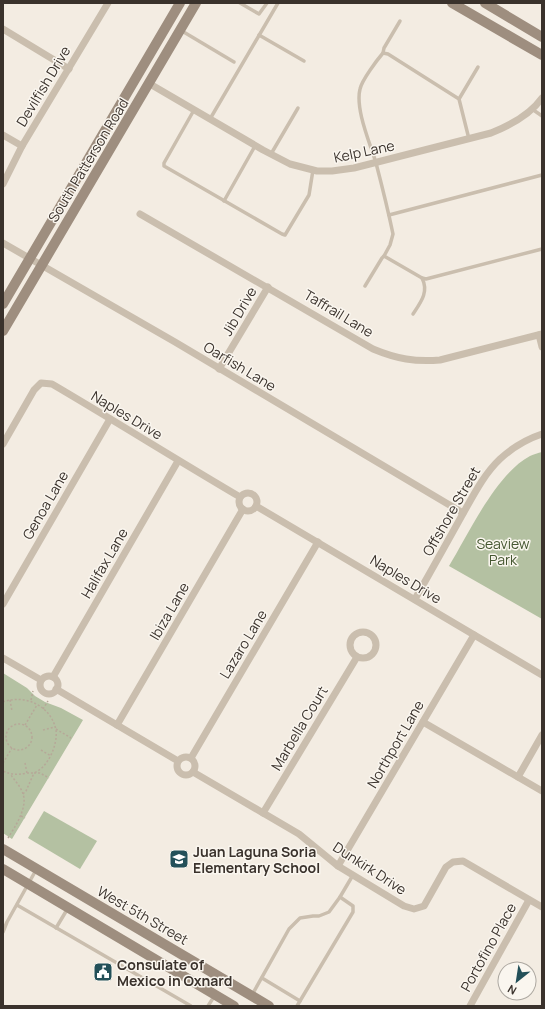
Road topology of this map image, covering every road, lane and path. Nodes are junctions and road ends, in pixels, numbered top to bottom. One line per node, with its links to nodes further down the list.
1 (108, 3): 19 (street, Devilfish Drive)
2 (180, 3): 43 (main road, South Patterson Road)
3 (196, 3): 11 (main road, South Patterson Road)
4 (240, 3): 5 (lane)
5 (267, 3)
6 (278, 3): 12 (lane)
7 (452, 3): 15 (main road)
8 (485, 3): 13 (main road)
9 (400, 21): 14 (lane)
10 (3, 29): 19 (street)
11 (181, 30): 17 (lane); 20 (main road, South Patterson Road)
12 (260, 35): 16 (lane); 27 (lane)
13 (542, 37)
14 (383, 53): 22 (lane); 33 (lane)
15 (542, 55)
16 (304, 61)
17 (234, 62)
18 (478, 67): 22 (lane)
19 (69, 68): 30 (street, Devilfish Drive)
20 (150, 84): 25 (street, Kelp Lane); 44 (main road, South Patterson Road)
21 (542, 98): 24 (street, Kelp Lane)
22 (459, 99): 29 (lane)
23 (298, 108): 32 (lane)
24 (532, 109): 26 (lane); 29 (street, Kelp Lane)
25 (194, 110): 27 (street, Kelp Lane); 37 (lane)
26 (542, 116)
27 (210, 119): 31 (street, Kelp Lane)
28 (3, 135): 30 (street)
29 (469, 139): 33 (street, Kelp Lane)
30 (22, 146): 36 (street, Devilfish Drive)
31 (255, 146): 32 (street, Kelp Lane); 37 (lane)
32 (271, 154): 34 (street, Kelp Lane)
33 (376, 163): 34 (street, Kelp Lane); 39 (lane)
34 (313, 170): 37 (lane)
35 (542, 175): 39 (lane)
36 (3, 184)
37 (224, 201)
38 (140, 214): 47 (street, Taffrail Lane)
39 (389, 215): 42 (lane)
40 (3, 243): 43 (street, Oarfish Lane)
41 (542, 249): 45 (lane)
42 (384, 256): 45 (lane); 46 (lane)
43 (29, 259): 44 (street, Oarfish Lane); 48 (main road, South Patterson Road)
44 (41, 266): 50 (main road, South Patterson Road); 53 (street, Oarfish Lane)
45 (422, 278): 49 (lane)
46 (365, 286)
47 (268, 287): 51 (street, Taffrail Lane); 53 (street, Jib Drive)
48 (3, 304)
49 (413, 314)
50 (3, 331)
51 (540, 334): 52 (street)
52 (542, 347)
53 (219, 369): 61 (street, Oarfish Lane)
54 (110, 419): 56 (street, Naples Drive); 57 (street, Naples Drive); 64 (street, Genoa Lane)
55 (542, 434): 61 (street, Offshore Street)
56 (3, 444)
57 (178, 461): 58 (street, Naples Drive); 69 (street, Halifax Lane)
58 (240, 497): 59 (street); 60 (street)
59 (256, 506): 60 (street); 62 (street, Naples Drive)
60 (242, 509): 82 (street, Ibiza Lane)
61 (463, 513): 63 (street, Offshore Street)
62 (318, 542): 63 (street, Naples Drive); 90 (street, Lazaro Lane)
63 (415, 599): 65 (street, Naples Drive)
64 (3, 604)
65 (474, 635): 68 (street, Naples Drive); 80 (street, Northport Lane)
66 (357, 657): 103 (street, Marbella Court)
67 (3, 658): 70 (street)
68 (542, 675)
69 (53, 677): 70 (street); 71 (street)
70 (41, 680): 71 (street)
71 (56, 689): 82 (street)
72 (32, 691): 74 (path)
73 (10, 700): 74 (path); 76 (path); 79 (path)
74 (31, 701): 77 (path)
75 (48, 701): 78 (path)
76 (3, 702)
77 (37, 704): 78 (path); 81 (path)
78 (43, 709): 83 (path)
79 (12, 711)
80 (423, 722): 99 (street); 108 (street, Northport Lane)
81 (25, 725): 87 (path); 87 (path)
82 (117, 725): 91 (street)
83 (55, 728): 84 (path); 86 (path); 89 (path)
84 (43, 730)
85 (542, 735): 99 (street)
86 (70, 738)
87 (12, 748): 92 (path)
88 (41, 750): 89 (path)
89 (51, 756): 97 (path)
90 (191, 758): 91 (street); 95 (street)
91 (178, 761): 95 (street)
92 (3, 763)
93 (25, 763): 96 (path)
94 (3, 771): 98 (path)
95 (193, 772): 103 (street, Dunkirk Drive)
96 (27, 773): 97 (path); 98 (path)
97 (34, 773): 100 (path); 102 (path)
98 (11, 775): 102 (path)
99 (518, 776): 101 (street)
100 (49, 778)
101 (542, 790)
102 (23, 794): 104 (path)
103 (263, 813): 108 (street, Dunkirk Drive)
104 (21, 816): 105 (path); 106 (path)
105 (25, 818)
106 (8, 838)
107 (3, 849): 110 (main road, West 5th Street)
108 (338, 866): 111 (street, Dunkirk Drive)
109 (3, 869): 112 (main road)
110 (37, 869): 112 (lane); 123 (main road, West 5th Street)
111 (353, 875): 113 (lane); 114 (street, Dunkirk Drive)
112 (29, 884): 115 (lane); 117 (main road)
113 (340, 897): 121 (lane); 124 (lane)
114 (530, 900): 116 (street, Dunkirk Drive); 130 (street, Portofino Place)
115 (17, 905): 118 (lane); 119 (lane)
116 (542, 907)
117 (68, 908): 119 (lane); 122 (main road)
118 (5, 921): 120 (lane)
119 (56, 928): 126 (lane)
120 (3, 932)
121 (262, 978): 123 (lane); 124 (lane)
122 (215, 995): 125 (main road); 127 (lane)
123 (252, 995): 128 (main road, West 5th Street)
124 (300, 1001): 129 (lane)
125 (230, 1005)
126 (191, 1006)
127 (208, 1006)
128 (269, 1006)
129 (297, 1006)
130 (470, 1006)

